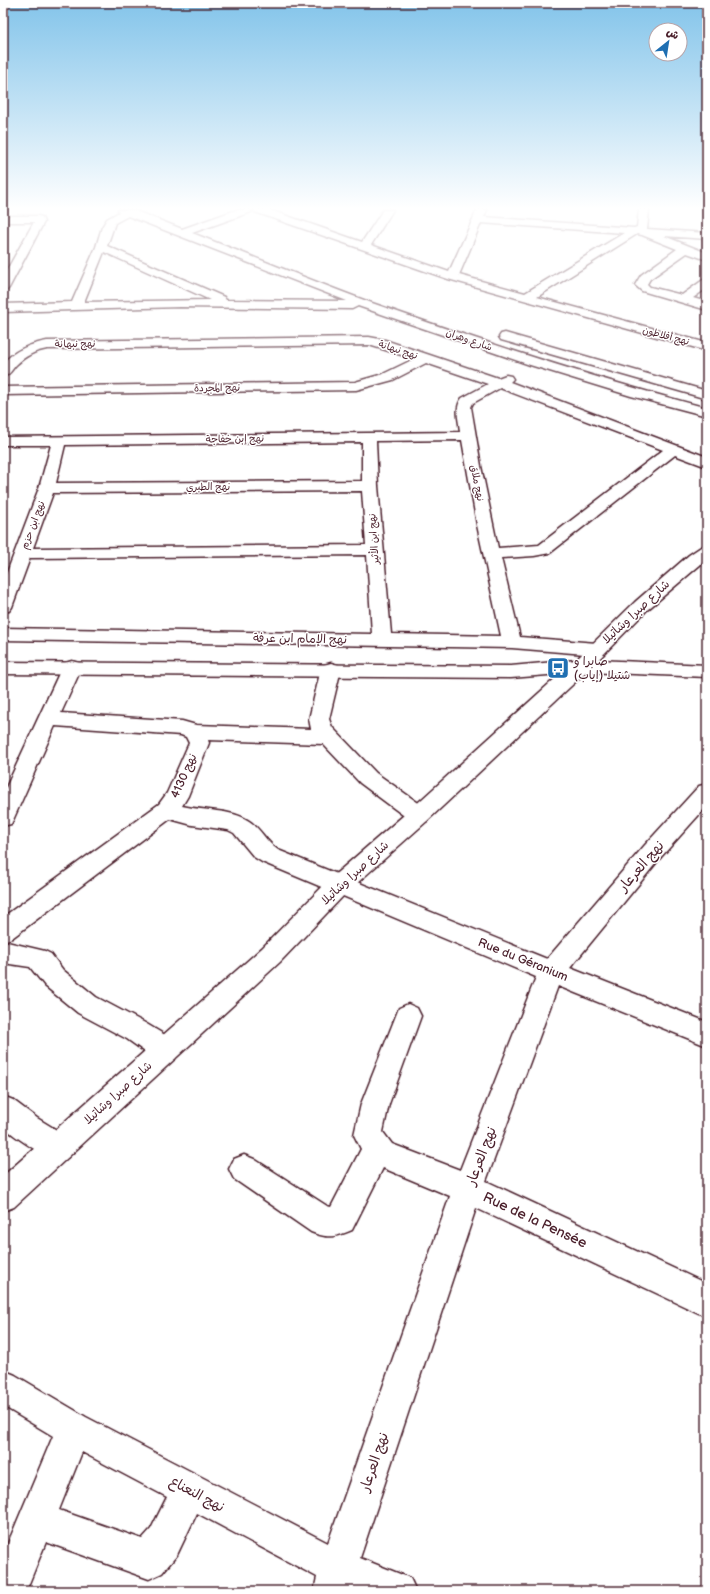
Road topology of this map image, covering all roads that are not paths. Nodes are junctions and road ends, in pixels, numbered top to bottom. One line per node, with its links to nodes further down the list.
1 (86, 284): 14 (street)
2 (188, 284): 12 (street)
3 (315, 284): 9 (street, شارع وهران)
4 (338, 284): 9 (street)
5 (478, 284): 10 (street, نهج أفلاطون)
6 (549, 284): 10 (street)
7 (641, 284): 11 (street)
8 (704, 284): 11 (street)
9 (327, 289): 13 (street); 15 (street, شارع وهران)
10 (526, 298): 19 (street, نهج أفلاطون)
11 (684, 299): 16 (street)
12 (227, 303): 13 (street); 14 (street)
13 (291, 304): 15 (street)
14 (77, 305): 17 (street)
15 (367, 305): 21 (street, شارع وهران)
16 (707, 306)
17 (3, 308)
18 (495, 334): 25 (street)
19 (707, 347)
20 (425, 358): 22 (street, نهج نبهانة); 23 (street, نهج نبهانة); 24 (street, نهج المجردة)
21 (535, 362): 23 (street, نهج ملاق); 26 (street, شارع وهران)
22 (3, 373)
23 (499, 383): 27 (street, نهج ملاق); 31 (street, نهج نبهانة)
24 (3, 391)
25 (707, 395)
26 (707, 412)
27 (468, 436): 28 (street, نهج إبن خفاجة); 38 (street, نهج ملاق)
28 (369, 437): 30 (street, نهج إبن خفاجة); 33 (street, نهج ابن الأثير)
29 (3, 441): 30 (street, نهج إبن خفاجة)
30 (59, 441): 34 (street, نهج ابن حزم)
31 (674, 448): 32 (street, نهج نبهانة); 38 (street)
32 (707, 462)
33 (370, 486): 34 (street, نهج الطبري); 35 (street, نهج ابن الأثير)
34 (47, 488): 37 (street, نهج ابن حزم)
35 (375, 550): 37 (street); 41 (street, نهج ابن الأثير)
36 (707, 551): 43 (street, شارع صبرا وشاتيلا)
37 (22, 553): 39 (street, نهج ابن حزم)
38 (491, 553): 42 (street, نهج ملاق)
39 (3, 607)
40 (3, 634): 41 (street, نهج الإمام ابن عرفة)
41 (382, 640): 42 (street, نهج الإمام ابن عرفة)
42 (512, 642): 43 (street, نهج الإمام ابن عرفة)
43 (597, 649): 44 (street, شارع صبرا وشاتيلا)
44 (581, 666): 47 (street); 48 (street); 55 (street, شارع صبرا وشاتيلا)
45 (72, 667): 46 (street); 47 (street); 49 (street)
46 (3, 668)
47 (331, 669): 51 (street)
48 (707, 671)
49 (50, 719): 50 (street); 53 (street)
50 (195, 732): 51 (street); 54 (street, نهج 4130)
51 (330, 737): 55 (street)
52 (707, 792): 60 (street, نهج العرعار)
53 (8, 795): 56 (street)
54 (167, 810): 57 (street, Rue du Géranium); 58 (street, نهج 4130)
55 (419, 814): 57 (street, شارع صبرا وشاتيلا)
56 (3, 818)
57 (339, 885): 60 (street, Rue du Géranium); 63 (street, شارع صبرا وشاتيلا)
58 (3, 930)
59 (3, 952): 63 (street)
60 (551, 972): 62 (street, Rue du Géranium); 68 (street, نهج العرعار)
61 (408, 1016): 66 (street)
62 (707, 1034)
63 (165, 1050): 65 (street, شارع صبرا وشاتيلا)
64 (3, 1109): 65 (street)
65 (58, 1147): 69 (street, شارع صبرا وشاتيلا)
66 (382, 1154): 67 (street); 68 (street, Rue de la Pensée)
67 (244, 1169)
68 (468, 1188): 70 (street, Rue de la Pensée); 75 (street, نهج العرعار)
69 (3, 1196)
70 (707, 1300)
71 (3, 1387): 72 (street, نهج النعناع)
72 (74, 1429): 73 (street, نهج النعناع); 74 (street)
73 (190, 1490): 74 (street); 75 (street, نهج النعناع)
74 (36, 1520): 76 (street)
75 (335, 1579): 77 (street, نهج النعناع)
76 (7, 1591)
77 (396, 1591)

